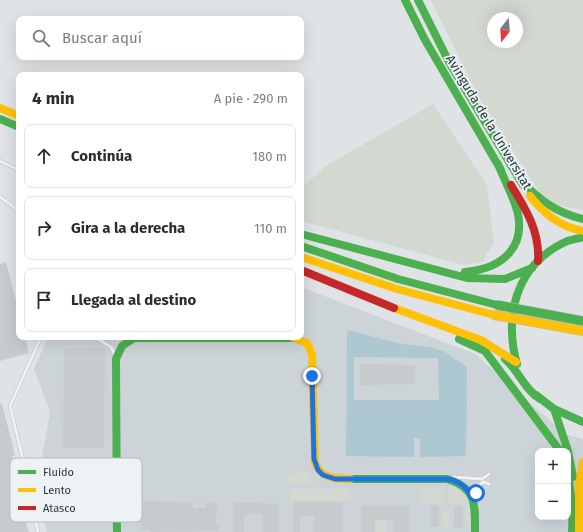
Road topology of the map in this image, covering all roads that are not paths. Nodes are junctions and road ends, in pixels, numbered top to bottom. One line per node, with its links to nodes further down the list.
1 (405, 0): 8 (main road, Avinguda de la Universitat)
2 (418, 0): 10 (main road, Avinguda de la Universitat)
3 (0, 108): 4 (main road)
4 (16, 115)
5 (0, 119): 6 (main road)
6 (16, 126)
7 (0, 161): 9 (lane)
8 (498, 164): 19 (main road); 20 (main road, Avinguda de la Universitat)
9 (16, 169)
10 (520, 180): 13 (main road); 14 (main road, Avinguda de la Universitat)
11 (0, 197): 12 (lane)
12 (16, 210)
13 (583, 219)
14 (583, 232)
15 (304, 235): 19 (main road)
16 (583, 237): 20 (main road)
17 (304, 247): 23 (main road, bridge)
18 (304, 258): 24 (main road, bridge)
19 (414, 263): 20 (main road)
20 (535, 265): 30 (main road)
21 (304, 271): 22 (main road)
22 (418, 317): 30 (main road); 31 (main road); 34 (main road)
23 (583, 321)
24 (583, 331)
25 (40, 340): 35 (lane)
26 (100, 340): 29 (lane)
27 (129, 340): 29 (main road)
28 (302, 340): 40 (main road)
29 (116, 359): 36 (main road)
30 (516, 362): 31 (main road)
31 (540, 399): 32 (main road)
32 (554, 409): 33 (main road); 46 (main road)
33 (583, 422)
34 (558, 448)
35 (22, 458)
36 (117, 458)
37 (583, 462): 43 (main road)
38 (583, 472): 43 (main road)
39 (489, 474): 40 (lane)
40 (447, 479): 44 (main road)
41 (490, 484): 44 (lane)
42 (570, 484): 46 (main road)
43 (579, 487): 45 (lane); 51 (main road)
44 (474, 500): 49 (main road)
45 (583, 500)
46 (572, 505): 50 (main road)
47 (36, 522): 48 (lane)
48 (38, 532)
49 (475, 532)
50 (572, 532)
51 (579, 532)

